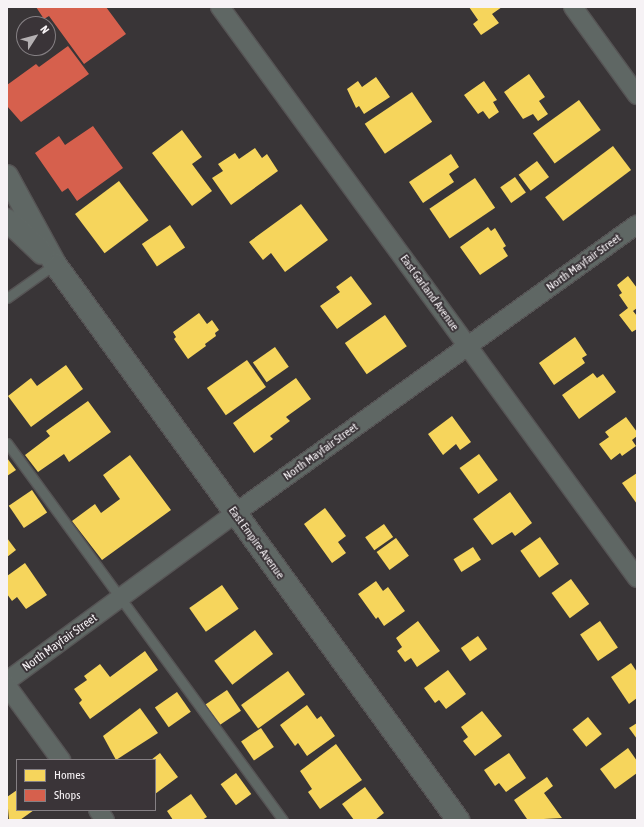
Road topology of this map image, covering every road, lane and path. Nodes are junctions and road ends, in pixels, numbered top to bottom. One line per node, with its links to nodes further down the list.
1 (220, 7): 9 (street, East Garland Avenue)
2 (572, 7): 3 (street)
3 (637, 95)
4 (7, 176): 7 (street, East Empire Avenue)
5 (7, 220): 7 (street, East Empire Avenue)
6 (637, 224): 9 (street, North Mayfair Street)
7 (55, 264): 8 (lane); 11 (street, East Empire Avenue)
8 (7, 298)
9 (468, 347): 11 (street, North Mayfair Street); 12 (street, East Garland Avenue)
10 (7, 443): 13 (lane)
11 (234, 514): 13 (street, North Mayfair Street); 20 (street, East Empire Avenue)
12 (637, 578)
13 (122, 598): 14 (street, North Mayfair Street); 19 (lane)
14 (7, 681)
15 (7, 686): 16 (street)
16 (60, 759)
17 (99, 811): 18 (street)
18 (105, 820)
19 (283, 820)
20 (458, 820)

